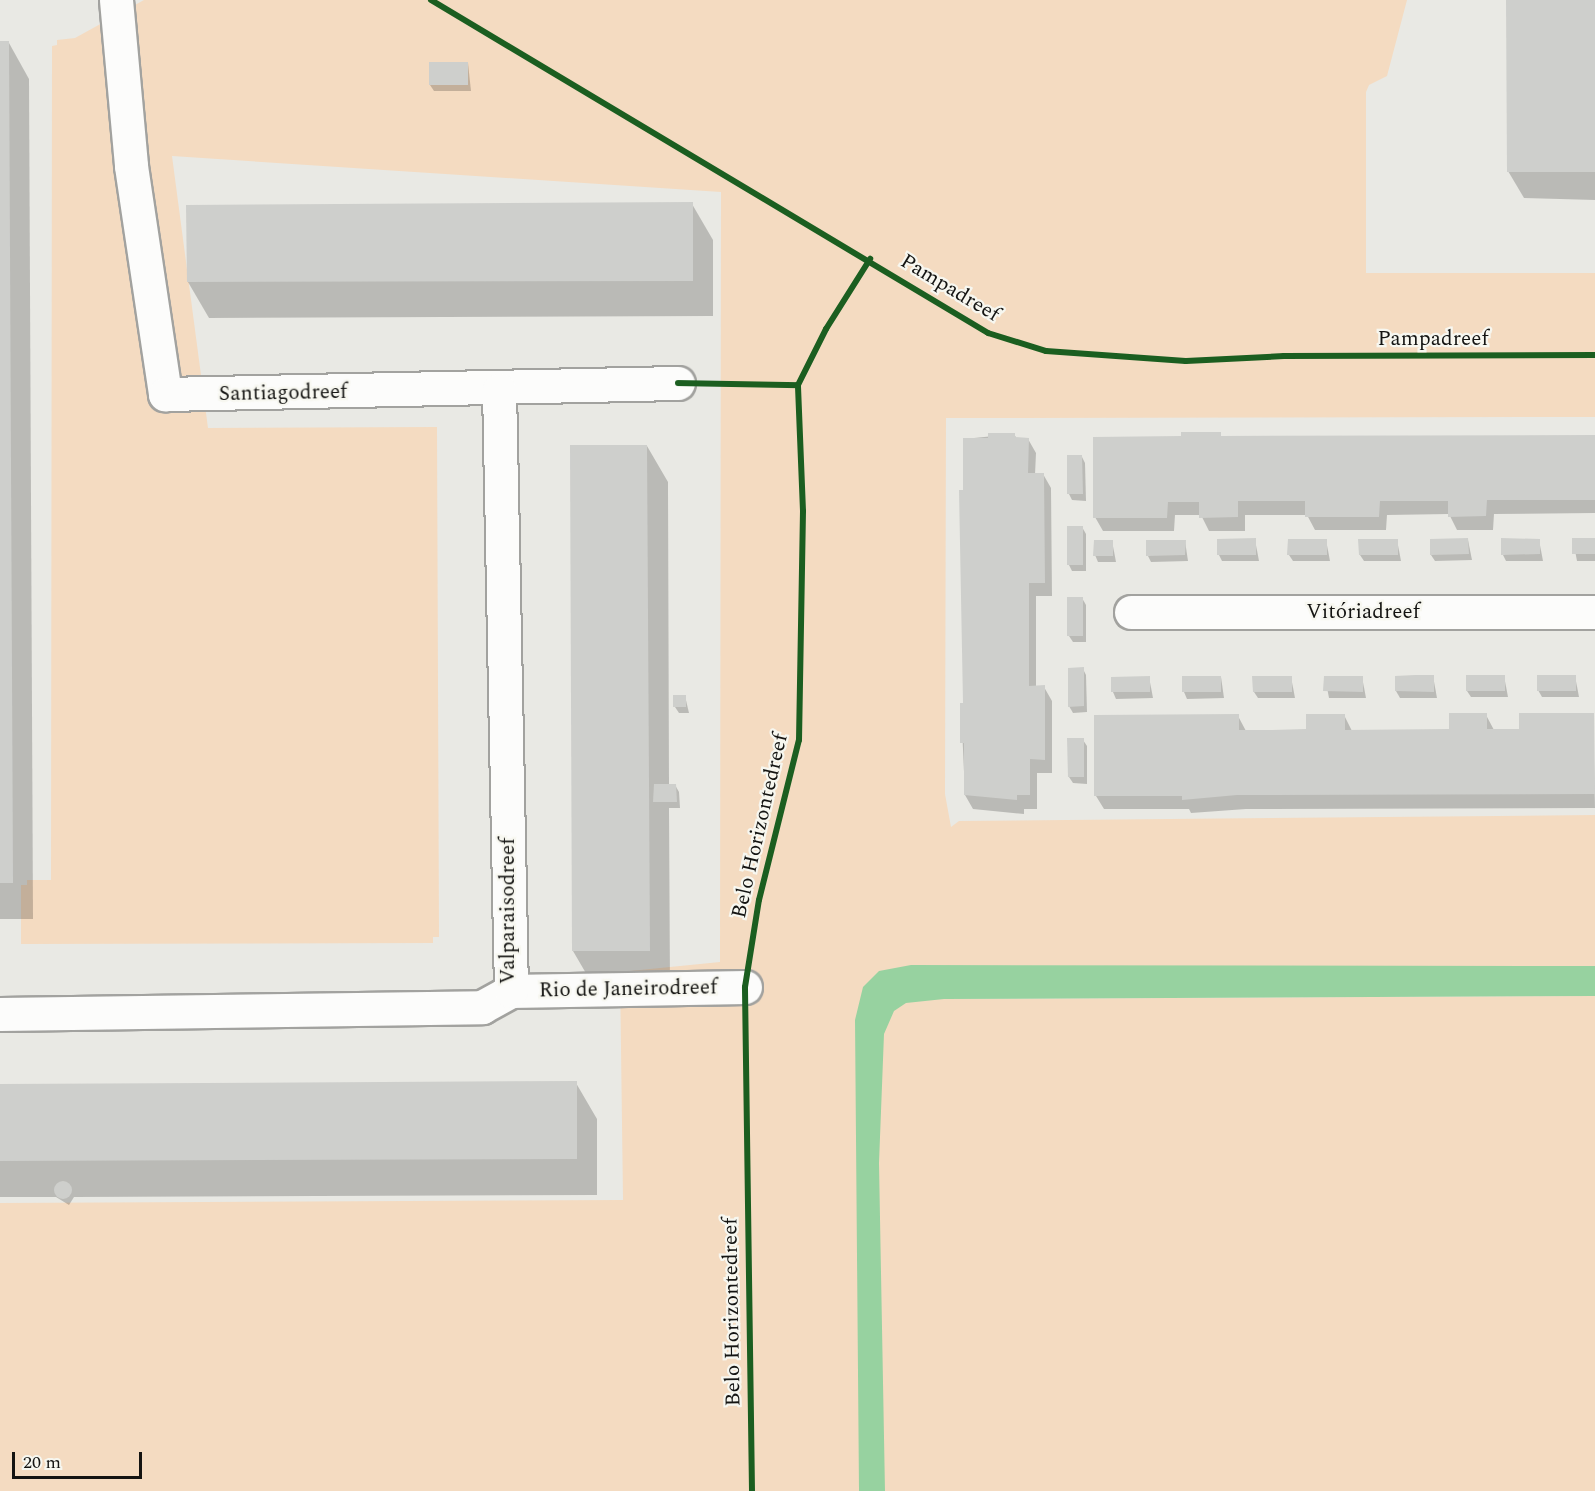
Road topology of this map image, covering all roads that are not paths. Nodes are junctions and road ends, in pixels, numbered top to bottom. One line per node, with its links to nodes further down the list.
1 (116, 0): 3 (street, Santiagodreef)
2 (678, 383): 3 (street, Santiagodreef)
3 (499, 390): 7 (street, Valparaisodreef)
4 (1131, 612): 5 (street, Vitóriadreef)
5 (1595, 612)
6 (745, 987): 7 (street, Rio de Janeirodreef)
7 (512, 991): 8 (street, Valparaisodreef)
8 (0, 1014)

